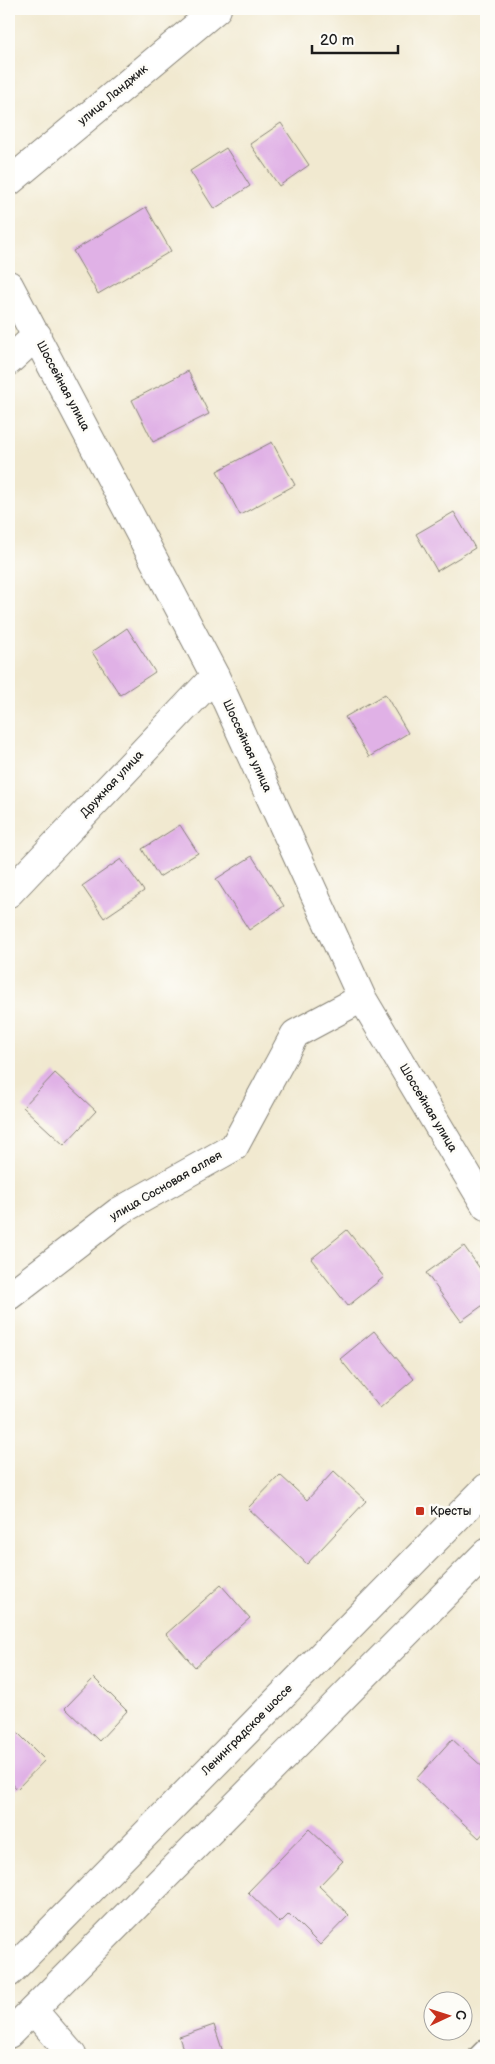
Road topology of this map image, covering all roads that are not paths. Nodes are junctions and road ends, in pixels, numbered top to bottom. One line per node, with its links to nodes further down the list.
1 (217, 9): 2 (main road, улица Ланджик)
2 (9, 182)
3 (9, 285): 4 (main road, Шоссейная улица)
4 (37, 335): 5 (main road); 6 (main road, Шоссейная улица)
5 (9, 361)
6 (215, 676): 7 (main road, Дружная улица); 8 (main road, Шоссейная улица)
7 (9, 893)
8 (362, 998): 9 (main road, Шоссейная улица); 10 (main road, улица Сосновая аллея)
9 (486, 1206)
10 (9, 1296)
11 (486, 1488): 13 (main road, Ленинградское шоссе)
12 (486, 1553): 14 (main road)
13 (9, 1973)
14 (33, 2010): 15 (main road); 17 (main road)
15 (9, 2034)
16 (486, 2046): 18 (lane)
17 (72, 2055)
18 (477, 2055)

